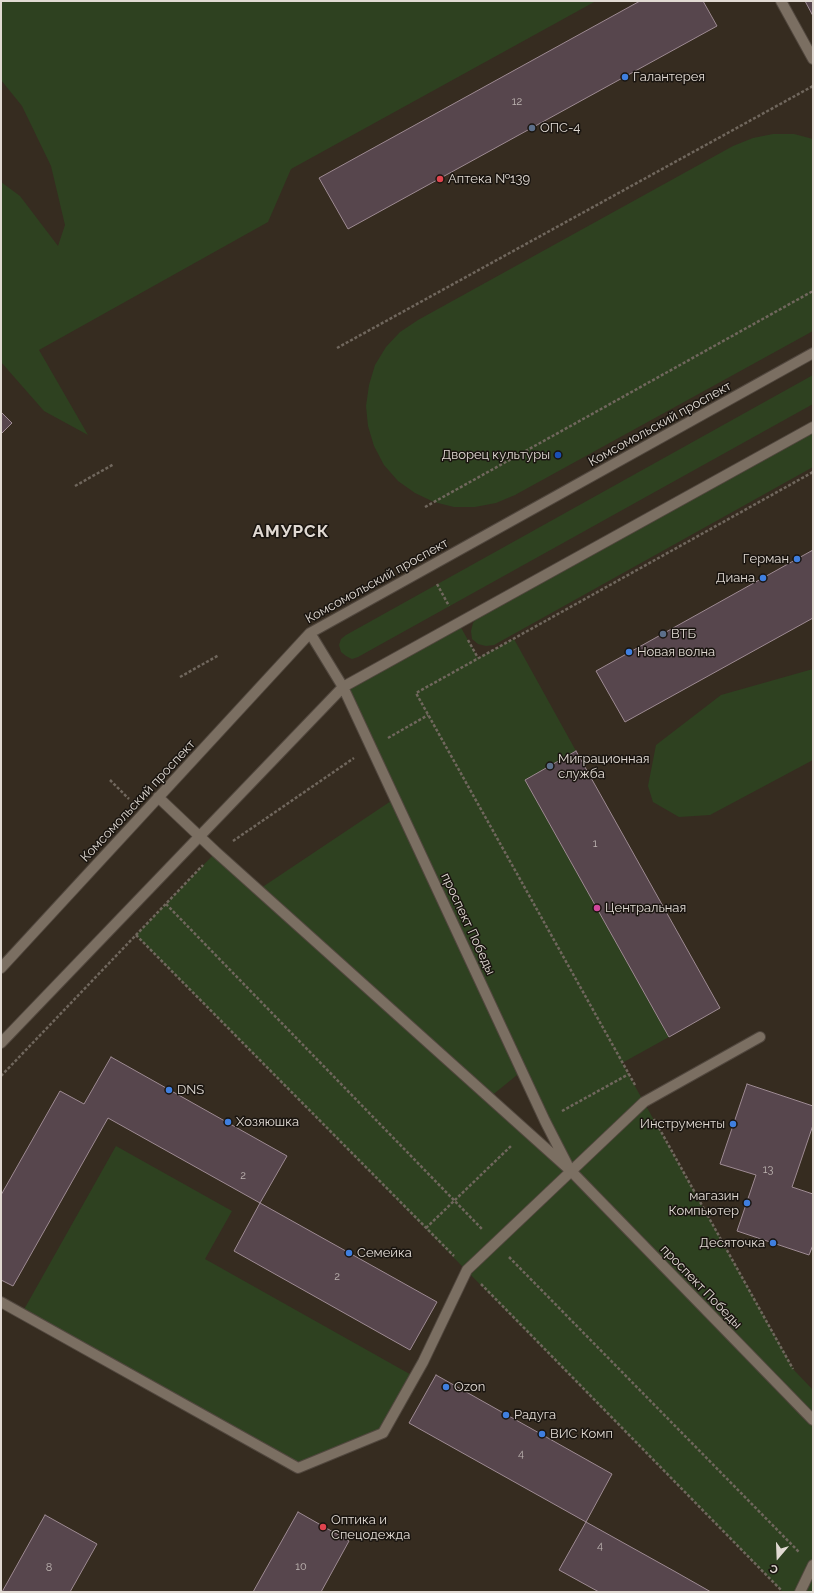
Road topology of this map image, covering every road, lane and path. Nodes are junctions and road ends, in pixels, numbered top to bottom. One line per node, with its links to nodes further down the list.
1 (780, 1): 2 (street)
2 (813, 59)
3 (813, 86): 5 (path)
4 (813, 292): 11 (path)
5 (337, 348)
6 (813, 353): 12 (street, Комсомольский проспект)
7 (813, 427): 13 (street)
8 (114, 464): 10 (path)
9 (813, 472): 18 (path)
10 (75, 486)
11 (425, 507)
12 (428, 567): 13 (path); 14 (street, Комсомольский проспект)
13 (459, 624): 17 (street)
14 (310, 633): 17 (street, проспект Победы); 20 (street, Комсомольский проспект)
15 (219, 655): 16 (path)
16 (180, 677)
17 (343, 687): 19 (street, проспект Победы); 21 (street)
18 (428, 716): 19 (path); 27 (path)
19 (371, 747): 22 (path); 28 (street, проспект Победы)
20 (158, 797): 21 (street, проспект Победы); 23 (street, Комсомольский проспект)
21 (199, 837): 22 (street, проспект Победы); 25 (street)
22 (216, 852): 26 (path); 28 (street, проспект Победы)
23 (1, 968)
24 (760, 1037): 27 (street)
25 (1, 1043)
26 (1, 1076)
27 (644, 1102): 28 (street); 30 (path)
28 (571, 1171): 29 (street); 31 (street, проспект Победы)
29 (1, 1302)
30 (794, 1370)
31 (813, 1420)
32 (813, 1565): 33 (street)
33 (800, 1592)

